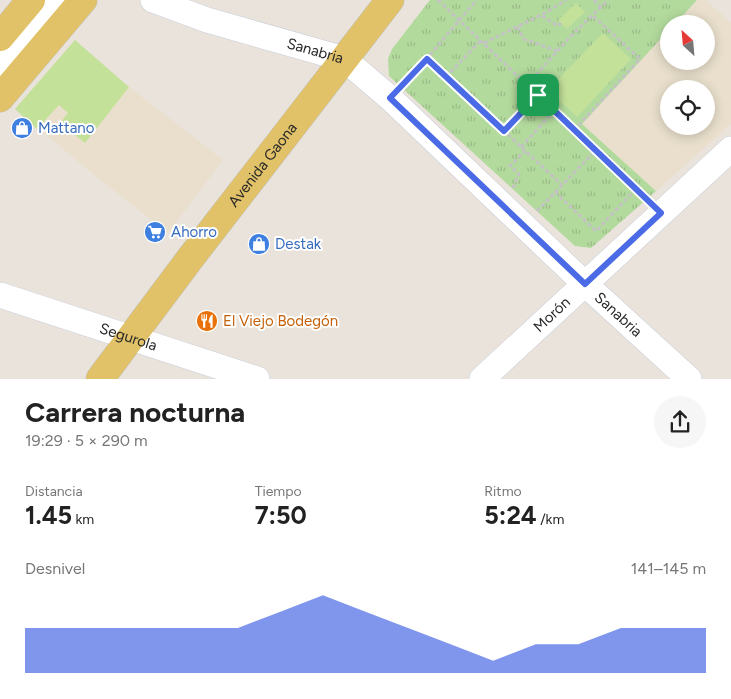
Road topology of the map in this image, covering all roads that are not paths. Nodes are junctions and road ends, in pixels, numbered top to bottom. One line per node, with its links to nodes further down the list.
1 (31, 0): 6 (main road)
2 (57, 0): 8 (street)
3 (83, 0): 9 (main road)
4 (153, 0): 7 (street, Sanabria)
5 (390, 0): 7 (main road, Avenida Gaona)
6 (0, 37)
7 (344, 60): 11 (street, Sanabria); 13 (main road, Avenida Gaona)
8 (0, 66)
9 (0, 98)
10 (731, 149): 11 (street, Morón)
11 (585, 284): 16 (street, Morón); 17 (street, Sanabria)
12 (0, 295): 13 (street, Segurola)
13 (131, 338): 14 (main road, Avenida Gaona); 15 (street, Segurola)
14 (100, 379)
15 (257, 379)
16 (482, 379)
17 (689, 379)

